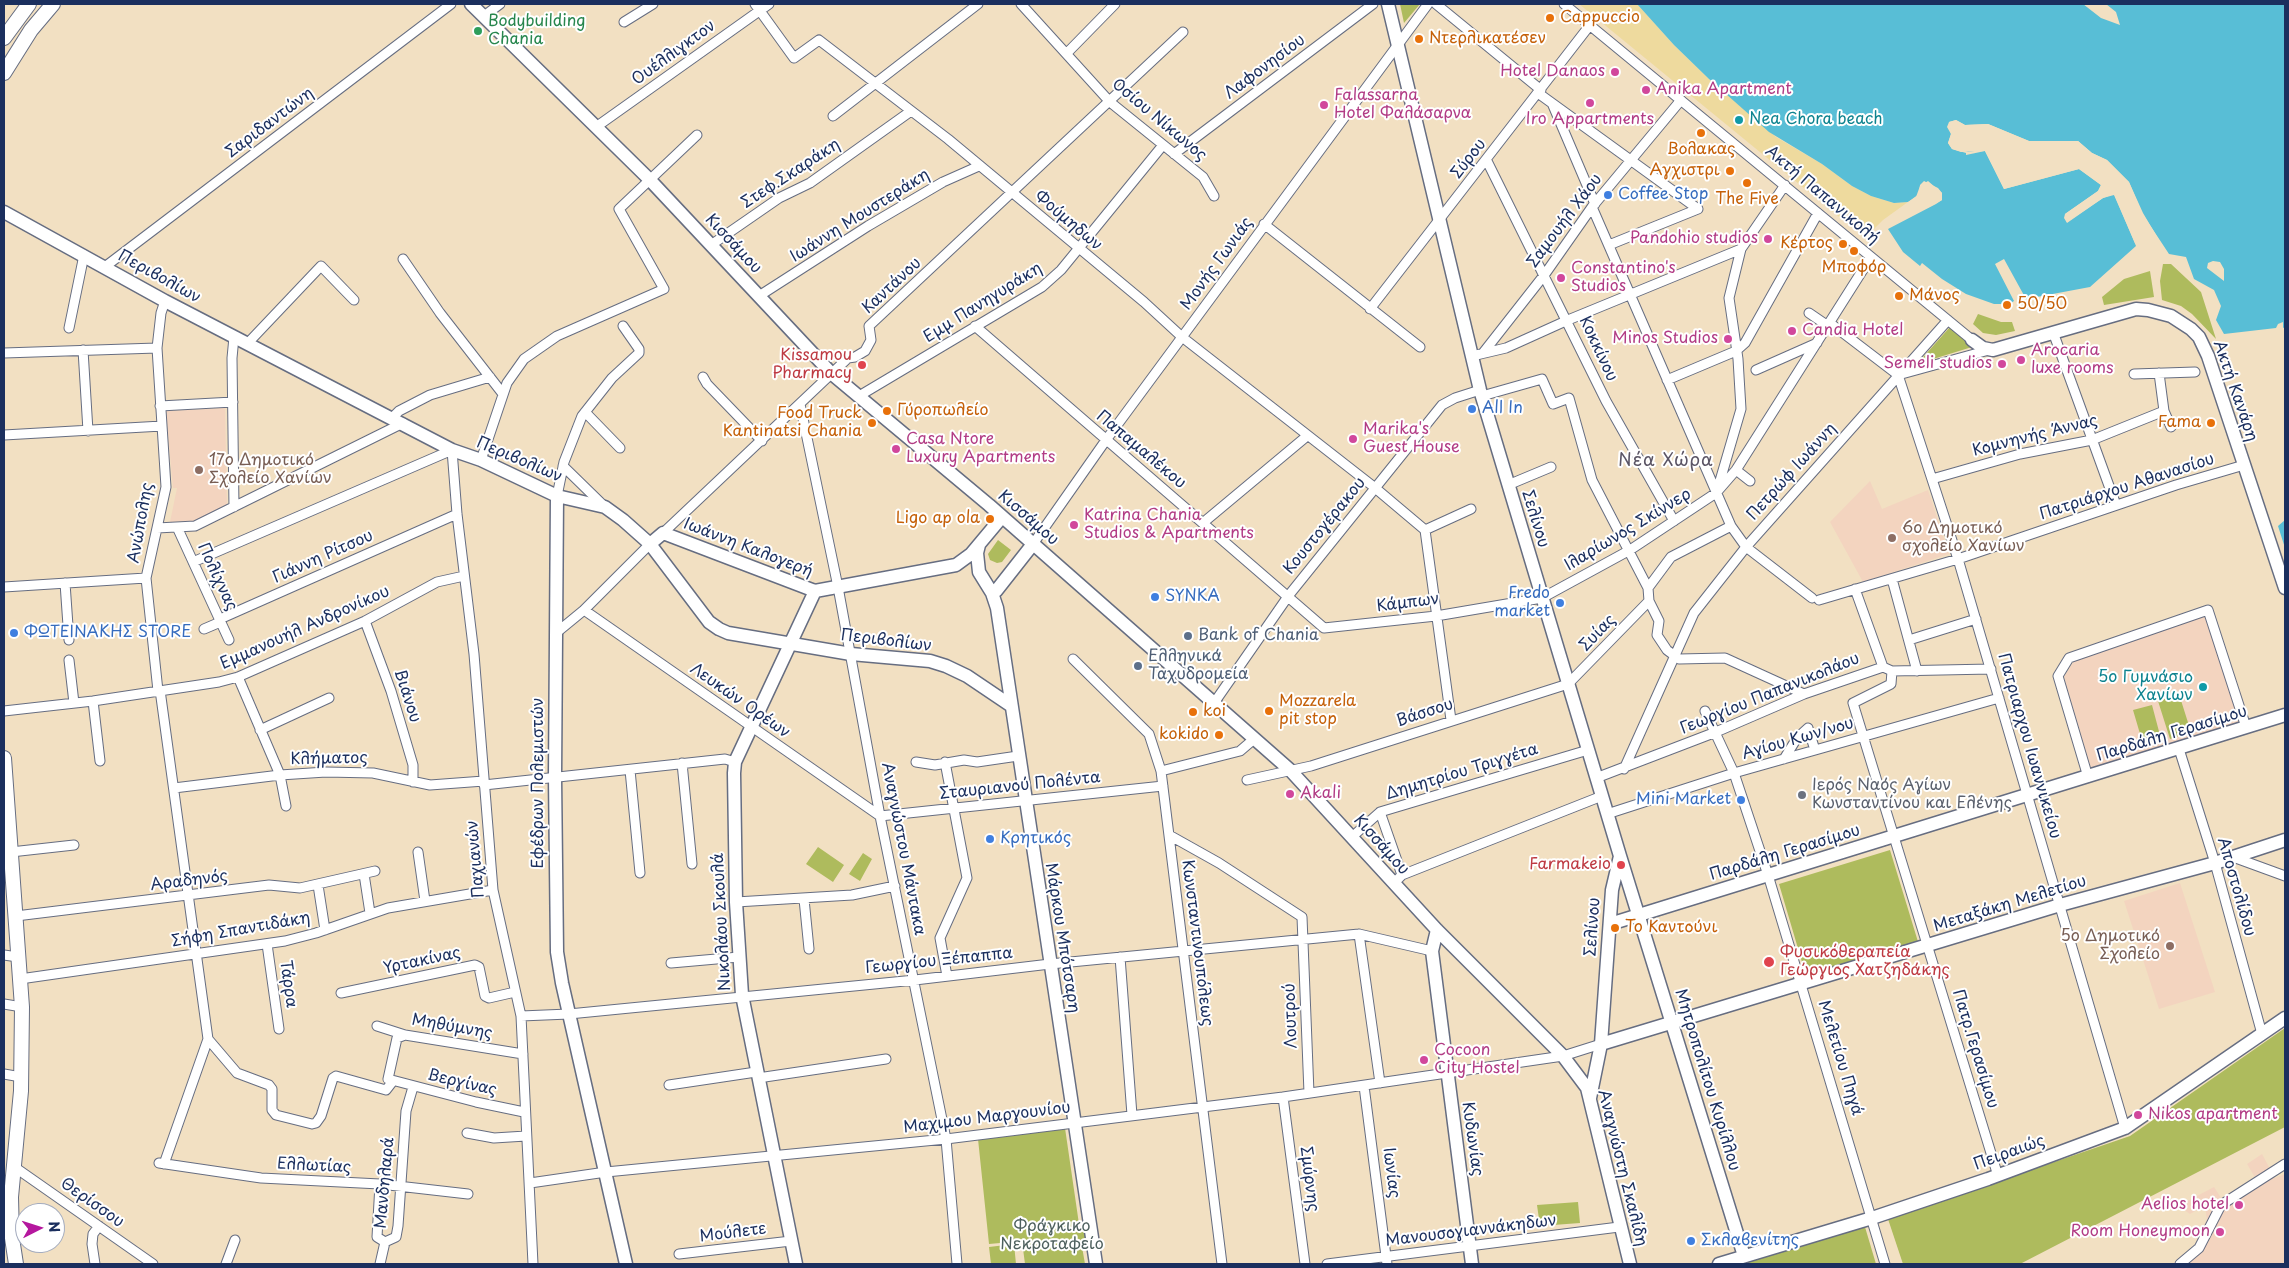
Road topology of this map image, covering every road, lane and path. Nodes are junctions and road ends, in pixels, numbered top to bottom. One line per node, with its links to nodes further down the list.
1 (29, 4): 21 (main road)
2 (53, 4): 24 (main road)
3 (451, 4): 55 (street, Σαριδαντώνη)
4 (471, 4): 17 (street, Κισσάμου)
5 (500, 4): 17 (street)
6 (653, 4): 18 (street)
7 (769, 4): 16 (street, Ουέλλιγκτον)
8 (978, 4): 25 (street)
9 (1020, 4): 23 (street, Οσίου Νίκωνος)
10 (1115, 4): 23 (street)
11 (1373, 4): 35 (street, Λαφονησίου)
12 (1388, 4): 22 (street, Σελίνου)
13 (1428, 4): 22 (street, Μονής Γωνιάς)
14 (1436, 4): 26 (street)
15 (1564, 4): 19 (street, Ακτή Παπανικολή)
16 (757, 7): 25 (street, Φούμηδων); 32 (street, Ουέλλιγκτον)
17 (484, 16): 32 (street, Κισσάμου)
18 (624, 22)
19 (1590, 25): 26 (street, Σύρου); 27 (street, Ακτή Παπανικολή)
20 (1183, 32): 28 (street, Καντάνου)
21 (4, 38)
22 (1398, 44): 46 (street, Σελίνου); 47 (street, Μονής Γωνιάς)
23 (1067, 53): 28 (street, Οσίου Νίκωνος)
24 (4, 73)
25 (875, 83): 30 (street, Φούμηδων); 31 (street)
26 (1540, 92): 29 (street); 37 (street, Σύρου)
27 (1681, 100): 36 (street, Σαμουήλ Χάου); 40 (street, Ακτή Παπανικολή)
28 (1110, 102): 34 (street, Οσίου Νίκωνος); 41 (street, Καντάνου)
29 (1551, 102): 36 (street); 43 (street)
30 (911, 111): 38 (street, Φούμηδων); 48 (street, Στεφ.Σκαράκη)
31 (833, 116)
32 (596, 127): 39 (street, Κισσάμου)
33 (698, 135): 39 (street)
34 (1162, 145): 35 (street, Οσίου Νίκωνος); 50 (street, Εμμ Πανηγυράκη)
35 (1174, 154): 42 (street, Οσίου Νίκωνος)
36 (1631, 159): 43 (street, Σαμουήλ Χάου); 49 (street)
37 (1487, 161): 46 (street, Σύρου); 56 (street, Κοκκίνου)
38 (979, 166): 41 (street, Φούμηδων); 58 (street, Ιωάννη Μουστεράκη)
39 (649, 179): 48 (street, Κισσάμου); 92 (street)
40 (1785, 185): 45 (street, Ακτή Παπανικολή); 51 (street)
41 (1010, 193): 50 (street, Φούμηδων); 85 (street, Καντάνου)
42 (1214, 196)
43 (1593, 205): 49 (street); 56 (street, Σαμουήλ Χάου)
44 (4, 212): 52 (street, Περιβολίων)
45 (1818, 213): 53 (street, Ακτή Παπανικολή); 79 (street)
46 (1440, 220): 61 (street, Σύρου); 81 (street, Σελίνου)
47 (1264, 224): 61 (street); 71 (street, Μονής Γωνιάς)
48 (711, 245): 58 (street, Κισσάμου)
49 (1609, 245): 57 (street)
50 (1078, 249): 67 (street, Εμμ Πανηγυράκη); 71 (street, Φούμηδων)
51 (1741, 249): 57 (street); 79 (street)
52 (84, 255): 55 (street, Περιβολίων); 68 (street)
53 (1871, 257): 64 (street, Ακτή Παπανικολή); 65 (street, Ιλαρίωνος Σκίννερ)
54 (403, 259): 88 (street)
55 (106, 266): 60 (street, Περιβολίων)
56 (1545, 274): 63 (street, Κοκκίνου); 81 (street, Σαμουήλ Χάου)
57 (1631, 295): 63 (street); 90 (street)
58 (759, 296): 85 (street, Κισσάμου)
59 (354, 300): 74 (street)
60 (165, 301): 70 (street, Περιβολίων); 76 (street, Ανώπολης)
61 (1370, 309): 75 (street)
62 (1809, 313): 65 (street)
63 (1568, 320): 81 (street); 127 (street, Κοκκίνου)
64 (1948, 320): 72 (street, Ακτή Παπανικολή); 87 (street, Πετρώφ Ιωάννη)
65 (1829, 324): 73 (street, Ιλαρίωνος Σκίννερ); 87 (street)
66 (623, 326): 98 (street, Εφέδρων Πολεμιστών)
67 (975, 326): 93 (street, Εμμ Πανηγυράκη); 105 (street, Παπαμαλέκου)
68 (69, 328)
69 (2053, 332): 78 (street, Ακτή Κανάρη); 106 (street); 111 (street, Ακτή Κανάρη)
70 (234, 337): 74 (street, Περιβολίων); 94 (street)
71 (1182, 337): 104 (street, Φούμηδων); 105 (street, Μονής Γωνιάς)
72 (1972, 340): 78 (street, Ακτή Παπανικολή)
73 (1817, 343): 82 (street); 114 (street, Ιλαρίωνος Σκίννερ)
74 (247, 344): 99 (street, Περιβολίων)
75 (1420, 347)
76 (157, 348): 77 (street); 96 (street, Ανώπολης)
77 (83, 350): 80 (street); 102 (street)
78 (1992, 350): 87 (street, Ακτή Κανάρη)
79 (1736, 351): 90 (street); 119 (street)
80 (4, 353)
81 (1478, 354): 91 (street, Σελίνου)
82 (1756, 370)
83 (2195, 372): 84 (street)
84 (2159, 373): 86 (street); 97 (street)
85 (832, 374): 93 (street, Κισσάμου); 95 (street, Καντάνου)
86 (2134, 374)
87 (1898, 375): 115 (street, Πατριαρχου Ιωαννικείου); 137 (street, Πετρώφ Ιωάννη)
88 (490, 377): 92 (street); 99 (street)
89 (703, 377): 107 (street)
90 (1668, 380): 119 (street)
91 (1481, 393): 117 (street, Σελίνου); 118 (street, Κουστογέρακου); 138 (street, Κουστογέρακου)
92 (502, 394): 110 (street)
93 (859, 396): 126 (street, Κισσάμου)
94 (233, 402): 96 (street); 122 (street)
95 (800, 404): 107 (street, Καντάνου); 148 (street, Αναγνώστου Μάντακα)
96 (160, 406): 100 (street, Ανώπολης)
97 (2164, 411): 101 (street); 106 (street, Κομνηνής Άννας)
98 (585, 412): 108 (street); 112 (street, Εφέδρων Πολεμιστών)
99 (398, 421): 109 (street, Περιβολίων); 122 (street)
100 (162, 426): 102 (street); 131 (street, Ανώπολης)
101 (2171, 427)
102 (88, 431): 103 (street)
103 (4, 435)
104 (1307, 436): 118 (street, Φούμηδων); 128 (street)
105 (1106, 440): 128 (street, Παπαμαλέκου); 135 (street, Μονής Γωνιάς)
106 (2092, 440): 115 (street, Κομνηνής Άννας); 121 (street)
107 (762, 441): 133 (street, Καντάνου)
108 (620, 448)
109 (452, 450): 110 (street, Περιβολίων); 125 (street, Παχιανών); 140 (street)
110 (481, 460): 120 (street, Περιβολίων)
111 (2244, 465): 121 (street, Πατριάρχου Αθανασίου); 150 (street, Ακτή Κανάρη)
112 (563, 466): 120 (street, Εφέδρων Πολεμιστών); 123 (street)
113 (1551, 467): 117 (street)
114 (1736, 470): 116 (street); 119 (street, Ιλαρίωνος Σκίννερ)
115 (1932, 479): 139 (street, Πατριαρχου Ιωαννικείου)
116 (1750, 481)
117 (1508, 485): 155 (street, Σελίνου)
118 (1374, 487): 132 (street, Φούμηδων); 154 (street, Κουστογέρακου)
119 (1716, 493): 127 (street, Ιλαρίωνος Σκίννερ); 129 (street)
120 (557, 496): 123 (street, Περιβολίων); 164 (street, Εφέδρων Πολεμιστών)
121 (2116, 505): 139 (street, Πατριάρχου Αθανασίου)
122 (234, 507): 130 (street)
123 (605, 507): 134 (street, Περιβολίων)
124 (1471, 509): 132 (street)
125 (456, 514): 143 (street, Παχιανών); 160 (street, Γιάννη Ρίτσου)
126 (1002, 517): 135 (street, Κισσάμου); 136 (street)
127 (1674, 521): 138 (street, Ιλαρίωνος Σκίννερ)
128 (1204, 522): 154 (street, Παπαμαλέκου)
129 (1731, 526): 137 (street); 149 (street)
130 (177, 527): 131 (street); 140 (street, Πολίχνας)
131 (157, 528): 144 (street, Ανώπολης)
132 (1424, 530): 159 (street)
133 (664, 533): 134 (street, Ιωάννη Καλογερή); 152 (street, Ιωάννη Καλογερή)
134 (650, 544): 157 (street); 168 (street, Περιβολίων)
135 (1033, 544): 153 (street); 185 (street, Κισσάμου)
136 (978, 545): 141 (street); 142 (street)
137 (1746, 547): 151 (street, Πατριάρχου Αθανασίου); 170 (street, Πετρώφ Ιωάννη)
138 (1630, 550): 149 (street); 155 (street, Ιλαρίωνος Σκίννερ)
139 (1958, 559): 145 (street, Πατριάρχου Αθανασίου); 161 (street, Πατριαρχου Ιωαννικείου)
140 (193, 562): 160 (street, Πολίχνας)
141 (956, 565): 142 (street); 148 (street, Ιωάννη Καλογερή)
142 (978, 565): 153 (street, Μάρκου Μπότσαρη); 158 (street, Μάρκου Μπότσαρη)
143 (464, 576): 162 (street, Εμμανουήλ Ανδρονίκου); 219 (street, Παχιανών)
144 (146, 578): 146 (street); 179 (street, Ανώπολης)
145 (1892, 579): 151 (street, Πατριάρχου Αθανασίου); 167 (street)
146 (65, 583): 147 (street); 165 (street)
147 (4, 587)
148 (838, 587): 152 (street, Ιωάννη Καλογερή); 169 (street, Αναγνώστου Μάντακα)
149 (1648, 588): 156 (street)
150 (2285, 588)
151 (1855, 589): 173 (street)
152 (815, 591): 168 (street, Νικολάου Σκουλά)
153 (996, 591): 158 (street, Μάρκου Μπότσαρη)
154 (1289, 595): 159 (street, Κάμπων); 185 (street, Κουστογέρακου)
155 (1542, 598): 159 (street, Κάμπων); 178 (street, Σελίνου)
156 (1649, 602): 170 (street); 178 (street, Συίας)
157 (584, 610): 164 (street); 192 (street, Λευκών Ορέων)
158 (998, 616): 186 (street, Μάρκου Μπότσαρη)
159 (1436, 616): 190 (street)
160 (220, 619): 163 (street, Γιάννη Ρίτσου); 166 (street, Πολίχνας)
161 (1976, 619): 167 (street); 174 (street, Πατριαρχου Ιωαννικείου)
162 (365, 621): 177 (street, Εμμανουήλ Ανδρονίκου); 218 (street, Βιάνου)
163 (204, 629)
164 (556, 634): 214 (street, Εφέδρων Πολεμιστών)
165 (69, 640)
166 (229, 640)
167 (1909, 640): 176 (street)
168 (792, 643): 169 (street, Περιβολίων); 192 (street, Νικολάου Σκουλά)
169 (851, 654): 186 (street, Περιβολίων); 229 (street, Αναγνώστου Μάντακα)
170 (1674, 656): 180 (street); 208 (street, Πετρώφ Ιωάννη)
171 (1073, 659): 211 (street, Κωνσταντινουπόλεως)
172 (69, 660): 184 (street)
173 (1883, 667): 175 (street, Γεωργίου Παπανικολάου); 180 (street, Γεωργίου Παπανικολάου)
174 (1991, 669): 176 (street, Γεωργίου Παπανικολάου); 182 (street, Πατριαρχου Ιωαννικείου)
175 (1892, 671): 176 (street, Γεωργίου Παπανικολάου); 195 (street, Πατρ.Γερασίμου)
176 (1918, 671)
177 (238, 676): 179 (street, Εμμανουήλ Ανδρονίκου); 193 (street)
178 (1568, 684): 190 (street, Βάσσου); 198 (street, Σελίνου)
179 (159, 690): 183 (street, Εμμανουήλ Ανδρονίκου); 221 (street, Ανώπολης)
180 (1804, 694): 194 (street, Γεωργίου Παπανικολάου)
181 (329, 698): 193 (street)
182 (1999, 698): 195 (street, Αγίου Κων/νου); 222 (street, Πατριαρχου Ιωαννικείου)
183 (93, 701): 184 (street, Εμμανουήλ Ανδρονίκου); 203 (street)
184 (74, 703): 188 (street, Εμμανουήλ Ανδρονίκου)
185 (1214, 703): 196 (street, Κισσάμου)
186 (1010, 705): 200 (street, Μάρκου Μπότσαρη)
187 (1705, 710): 194 (street, Μελετίου Πηγά)
188 (4, 711)
189 (2285, 715): 191 (street, Παρδάλη Γερασίμου)
190 (1451, 720): 210 (street, Βάσσου)
191 (2246, 727): 197 (street, Παρδάλη Γερασίμου); 215 (street)
192 (752, 728): 204 (street, Νικολάου Σκουλά); 229 (street, Λευκών Ορέων)
193 (260, 730): 213 (street)
194 (1716, 732): 208 (street, Γεωργίου Παπανικολάου); 212 (street, Μελετίου Πηγά)
195 (1864, 736): 199 (street, Αγίου Κων/νου); 232 (street, Πατρ.Γερασίμου)
196 (1254, 739): 210 (street, Κισσάμου); 211 (street)
197 (2179, 749): 215 (street, Παρδάλη Γερασίμου); 239 (street, Αποστολίδου)
198 (1588, 750): 216 (street, Σελίνου); 227 (street, Δημητρίου Τριγγέτα)
199 (1815, 750): 202 (street, Αγίου Κων/νου); 202 (street)
200 (1018, 756): 206 (street); 224 (street, Μάρκου Μπότσαρη)
201 (4, 758): 235 (main road)
202 (1784, 759): 212 (street, Αγίου Κων/νου)
203 (100, 761)
204 (735, 762): 207 (street, Κλήματος); 254 (street, Νικολάου Σκουλά)
205 (916, 762): 206 (street)
206 (945, 762): 226 (street)
207 (682, 764): 209 (street, Κλήματος); 240 (street)
208 (1624, 769): 216 (street, Γεωργίου Παπανικολάου)
209 (630, 770): 214 (street, Κλήματος); 243 (street)
210 (1290, 770): 217 (street, Βάσσου); 231 (street, Κισσάμου)
211 (1161, 771): 220 (street, Κωνσταντινουπόλεως)
212 (1734, 773): 228 (street, Αγίου Κων/νου); 245 (street, Μελετίου Πηγά)
213 (280, 775): 218 (street, Κλήματος); 221 (street, Κλήματος); 225 (street)
214 (555, 777): 219 (street, Κλήματος); 285 (street, Εφέδρων Πολεμιστών)
215 (2088, 777): 222 (street, Παρδάλη Γερασίμου)
216 (1596, 778): 223 (street, Σελίνου)
217 (1247, 780)
218 (413, 782): 219 (street, Κλήματος)
219 (484, 783): 250 (street, Παχιανών)
220 (1163, 786): 224 (street, Σταυριανού Πολέντα); 230 (street, Κωνσταντινουπόλεως)
221 (174, 788): 251 (street, Ανώπολης)
222 (2028, 795): 232 (street, Παρδάλη Γερασίμου); 255 (street, Πατριαρχου Ιωαννικείου)
223 (1602, 796): 228 (street, Σελίνου); 247 (street)
224 (1024, 800): 226 (street, Σταυριανού Πολέντα); 275 (street, Μάρκου Μπότσαρη)
225 (286, 806)
226 (954, 808): 229 (street, Σταυριανού Πολέντα); 276 (street)
227 (1380, 812): 231 (street, Δημητρίου Τριγγέτα); 247 (street, Κισσάμου)
228 (1607, 814): 237 (street, Σελίνου)
229 (880, 816): 249 (street, Αναγνώστου Μάντακα)
230 (1169, 835): 263 (street, Λουτρού); 267 (street, Κωνσταντινουπόλεως)
231 (1352, 836): 247 (street, Κισσάμου)
232 (1894, 836): 245 (street, Παρδάλη Γερασίμου); 265 (street, Πατρ.Γερασίμου)
233 (2285, 840): 238 (street, Μεταξάκη Μελετίου)
234 (74, 845): 235 (street)
235 (11, 852): 241 (main road)
236 (418, 852): 253 (street)
237 (1620, 856): 257 (street, Μητροπολίτου Κυρίλλου); 259 (street, Σελίνου)
238 (2233, 857): 239 (street, Μεταξάκη Μελετίου); 246 (street)
239 (2214, 863): 255 (street, Μεταξάκη Μελετίου); 292 (street, Αποστολίδου)
240 (692, 864)
241 (8, 871): 258 (main road)
242 (375, 871): 244 (street, Αραδηνός)
243 (640, 873)
244 (364, 874): 248 (street, Αραδηνός); 256 (street)
245 (1768, 875): 257 (street, Παρδάλη Γερασίμου); 279 (street, Μελετίου Πηγά)
246 (2285, 876)
247 (1398, 879): 261 (street, Κισσάμου)
248 (318, 885): 251 (street, Αραδηνός); 260 (street)
249 (895, 886): 252 (street); 278 (street, Αναγνώστου Μάντακα)
250 (493, 890): 253 (street, Σήφη Σπαντιδάκη); 280 (street, Παχιανών)
251 (190, 896): 258 (street, Αραδηνός); 269 (street, Ανώπολης)
252 (804, 899): 254 (street); 266 (street)
253 (425, 901): 256 (street, Σήφη Σπαντιδάκη)
254 (736, 902): 272 (street, Νικολάου Σκουλά)
255 (2060, 905): 265 (street, Μεταξάκη Μελετίου); 314 (street, Πατριαρχου Ιωαννικείου)
256 (370, 913): 260 (street, Σήφη Σπαντιδάκη)
257 (1639, 914): 259 (street, Παρδάλη Γερασίμου); 288 (street, Μητροπολίτου Κυρίλλου)
258 (16, 916): 271 (main road)
259 (1610, 924): 294 (street, Σελίνου)
260 (325, 930): 264 (street, Σήφη Σπαντιδάκη)
261 (1437, 930): 268 (street, Κυδωνίας); 296 (street, Κισσάμου)
262 (1359, 934): 263 (street, Γεωργίου Ξέπαππα); 268 (street, Γεωργίου Ξέπαππα); 303 (street)
263 (1304, 938): 267 (street, Γεωργίου Ξέπαππα); 307 (street, Λουτρού)
264 (267, 944): 269 (street, Σήφη Σπαντιδάκη); 290 (street, Τάρρα)
265 (1928, 946): 279 (street, Μεταξάκη Μελετίου); 322 (street, Πατρ.Γερασίμου)
266 (809, 949)
267 (1183, 951): 273 (street, Γεωργίου Ξέπαππα); 310 (street, Κωνσταντινουπόλεως)
268 (1432, 951): 298 (street, Κυδωνίας)
269 (197, 954): 277 (street, Σήφη Σπαντιδάκη); 293 (street, Ανώπολης)
270 (4, 955): 271 (street)
271 (18, 957): 277 (main road)
272 (739, 957): 274 (street); 282 (street, Νικολάου Σκουλά)
273 (1120, 957): 275 (street, Γεωργίου Ξέπαππα); 312 (street)
274 (671, 963)
275 (1050, 964): 276 (street, Γεωργίου Ξέπαππα); 313 (street, Μάρκου Μπότσαρη)
276 (947, 976): 278 (street, Γεωργίου Ξέπαππα)
277 (20, 979): 284 (main road)
278 (915, 980): 282 (street, Γεωργίου Ξέπαππα); 317 (street, Αναγνώστου Μάντακα)
279 (1802, 984): 288 (street, Μεταξάκη Μελετίου); 327 (street, Μελετίου Πηγά)
280 (515, 992): 281 (street, Υρτακίνας); 286 (street, Παχιανών)
281 (341, 994)
282 (742, 995): 285 (street, Γεωργίου Ξέπαππα); 300 (street, Νικολάου Σκουλά)
283 (4, 1004): 284 (street)
284 (22, 1007): 301 (main road)
285 (569, 1014): 286 (street, Γεωργίου Ξέπαππα); 321 (street, Εφέδρων Πολεμιστών)
286 (521, 1016): 295 (street, Παχιανών)
287 (2285, 1018): 292 (street, Πειραιώς)
288 (1671, 1022): 294 (street, Μεταξάκη Μελετίου); 335 (street, Μητροπολίτου Κυρίλλου)
289 (377, 1026): 291 (street, Μηθύμνης)
290 (279, 1028)
291 (405, 1034): 295 (street, Μηθύμνης); 302 (street)
292 (2262, 1034): 314 (street, Πειραιώς)
293 (208, 1039): 302 (street); 324 (street, Ελλωτίας)
294 (1601, 1044): 296 (street, Μαχιμου Mαργουνίου); 309 (street, Σελίνου)
295 (523, 1054): 311 (street, Παχιανών)
296 (1563, 1056): 298 (street, Μαχιμου Mαργουνίου); 309 (street, Αναγνώστη Σκαλίδη)
297 (886, 1059): 300 (street)
298 (1446, 1072): 303 (street, Μαχιμου Mαργουνίου); 333 (street, Κυδωνίας)
299 (4, 1074): 301 (street)
300 (757, 1075): 304 (street); 318 (street, Νικολάου Σκουλά)
301 (21, 1077): 320 (main road)
302 (393, 1081): 306 (street, Βεργίνας)
303 (1380, 1084): 305 (street, Μαχιμου Mαργουνίου)
304 (669, 1085)
305 (1364, 1086): 307 (street, Μαχιμου Mαργουνίου); 336 (street, Ιωνίας)
306 (413, 1087): 311 (street, Βεργίνας); 325 (street, Μανδηλαρά)
307 (1309, 1093): 308 (street, Μαχιμου Mαργουνίου)
308 (1283, 1097): 310 (street, Μαχιμου Mαργουνίου); 348 (street, Σμύρνης)
309 (1590, 1098): 329 (street, Αναγνώστη Σκαλίδη)
310 (1202, 1106): 312 (street, Μαχιμου Mαργουνίου); 347 (street, Κωνσταντινουπόλεως)
311 (524, 1112): 316 (street, Παχιανών)
312 (1132, 1114): 313 (street, Μαχιμου Mαργουνίου)
313 (1074, 1122): 317 (street, Μαχιμου Mαργουνίου); 346 (street, Μάρκου Μπότσαρη)
314 (2125, 1128): 322 (street, Πειραιώς)
315 (467, 1133): 316 (street)
316 (526, 1136): 323 (street, Παχιανών)
317 (946, 1139): 318 (street, Μαχιμου Mαργουνίου); 345 (street, Αναγνώστου Μάντακα)
318 (774, 1156): 321 (street, Μαχιμου Mαργουνίου); 332 (street, Νικολάου Σκουλά)
319 (2285, 1164): 354 (street)
320 (8, 1165): 328 (street, Θερίσσου); 337 (main road)
321 (606, 1172): 323 (street, Μαχιμου Mαργουνίου); 343 (street, Εφέδρων Πολεμιστών)
322 (1998, 1176): 327 (street, Πειραιώς)
323 (530, 1182): 342 (street, Παχιανών)
324 (380, 1184): 325 (street, Ελλωτίας); 331 (street, Μανδηλαρά)
325 (400, 1187): 326 (street, Ελλωτίας); 331 (street, Μανδηλαρά)
326 (468, 1194)
327 (1872, 1218): 335 (street, Πειραιώς); 353 (street, Μελετίου Πηγά)
328 (99, 1226): 338 (street); 339 (street, Θερίσσου)
329 (1619, 1227): 333 (street, Μανουσογιαννάκηδων); 351 (street, Αναγνώστη Σκαλίδη)
330 (235, 1240): 340 (street)
331 (385, 1242): 341 (street)
332 (791, 1242): 334 (street, Μούλετε); 344 (street, Νικολάου Σκουλά)
333 (1470, 1246): 336 (street, Μανουσογιαννάκηδων); 350 (street, Κυδωνίας)
334 (679, 1254)
335 (1744, 1256): 352 (street, Πειραιώς)
336 (1386, 1260): 349 (street, Μανουσογιαννάκηδων)
337 (16, 1264)
338 (95, 1264)
339 (153, 1264)
340 (226, 1264)
341 (380, 1264)
342 (533, 1264)
343 (626, 1264)
344 (796, 1264)
345 (957, 1264)
346 (1096, 1264)
347 (1222, 1264)
348 (1305, 1264)
349 (1326, 1264)
350 (1472, 1264)
351 (1630, 1264)
352 (1718, 1264)
353 (1885, 1264)
354 (2180, 1264)

